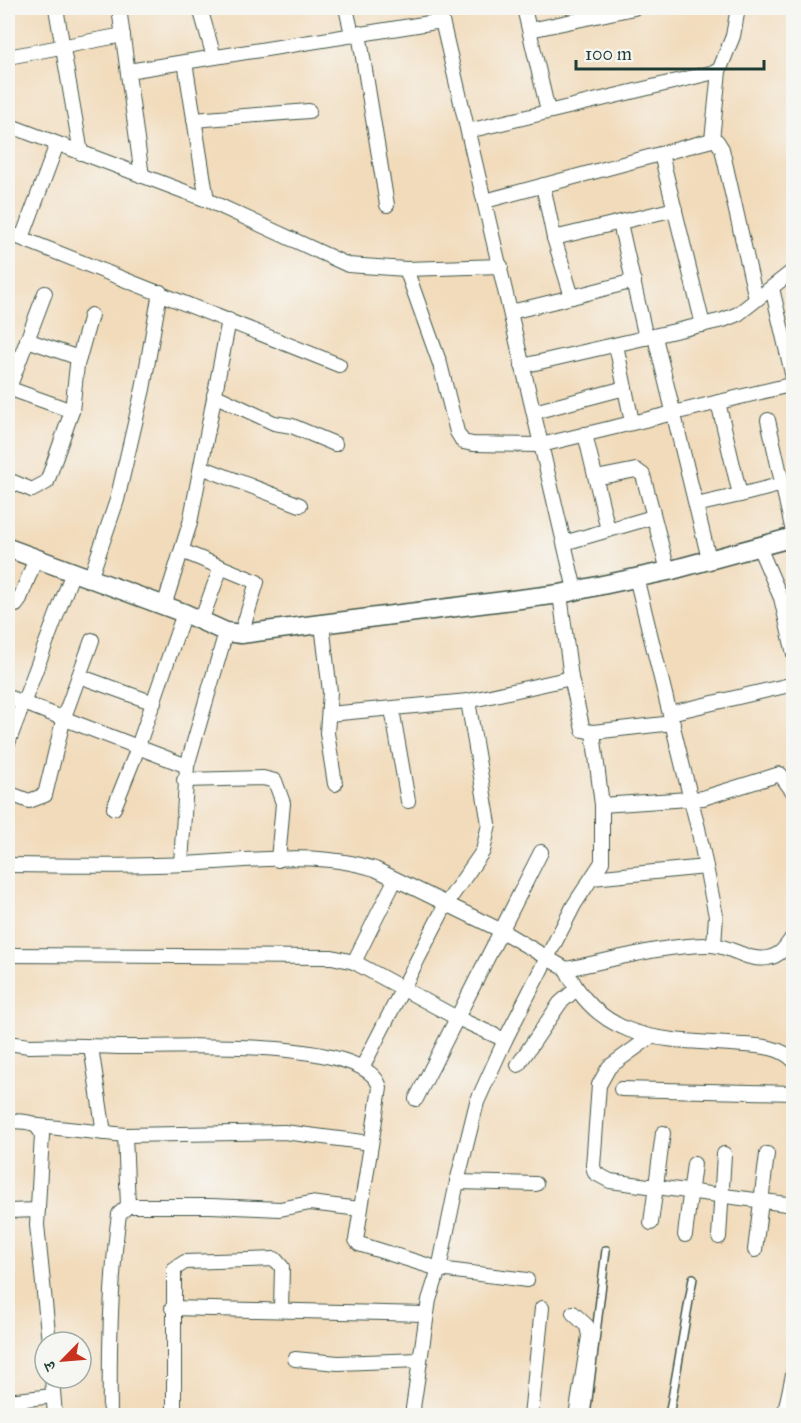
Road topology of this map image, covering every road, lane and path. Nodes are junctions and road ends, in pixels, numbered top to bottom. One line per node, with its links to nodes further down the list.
1 (56, 8): 12 (street)
2 (119, 8): 11 (street)
3 (200, 8): 14 (street)
4 (346, 8): 10 (street)
5 (525, 8): 9 (street)
6 (634, 8): 9 (street)
7 (738, 8): 17 (street)
8 (440, 14): 10 (street); 22 (street)
9 (530, 30): 19 (street)
10 (356, 34): 14 (street); 31 (street)
11 (123, 35): 12 (street); 16 (street)
12 (63, 47): 13 (street); 25 (street)
13 (8, 57)
14 (214, 57): 15 (street)
15 (185, 62): 16 (street); 20 (street)
16 (128, 71): 27 (street)
17 (718, 72): 19 (street); 23 (street)
18 (309, 111): 20 (street)
19 (548, 111): 22 (street)
20 (194, 120): 29 (street)
21 (8, 125): 24 (street)
22 (468, 131): 30 (street)
23 (712, 140): 26 (street); 45 (street)
24 (57, 144): 25 (street); 35 (street)
25 (81, 153): 27 (street)
26 (661, 154): 28 (street); 32 (street)
27 (142, 176): 29 (street)
28 (543, 185): 30 (street); 36 (street)
29 (207, 200): 38 (street)
30 (485, 201): 37 (street)
31 (387, 204)
32 (675, 208): 33 (street); 49 (street)
33 (620, 223): 36 (street); 40 (street)
34 (8, 233): 35 (street)
35 (22, 238): 42 (street)
36 (554, 238): 44 (street)
37 (501, 266): 38 (street); 46 (street)
38 (406, 269): 69 (street)
39 (794, 270): 41 (street)
40 (634, 281): 44 (street); 51 (street)
41 (772, 288): 45 (street); 50 (street)
42 (160, 292): 48 (street); 88 (street)
43 (45, 293): 52 (street)
44 (572, 297): 46 (street)
45 (756, 299): 49 (street)
46 (511, 312): 56 (street)
47 (91, 315): 54 (street)
48 (229, 320): 55 (street); 60 (street)
49 (703, 325): 51 (street)
50 (788, 332): 57 (street)
51 (651, 338): 53 (street); 64 (street)
52 (27, 340): 54 (street); 58 (street)
53 (616, 345): 56 (street); 59 (street)
54 (79, 358): 62 (street)
55 (339, 365)
56 (522, 366): 63 (street)
57 (794, 383): 61 (street)
58 (8, 388): 62 (street)
59 (625, 388): 63 (street); 66 (street)
60 (214, 395): 68 (street); 70 (street)
61 (718, 402): 64 (street); 74 (street)
62 (72, 411): 72 (street)
63 (534, 412): 69 (street)
64 (674, 412): 66 (street); 76 (street)
65 (768, 420): 73 (street)
66 (632, 422): 67 (street)
67 (585, 434): 69 (street); 71 (street)
68 (335, 444)
69 (541, 445): 80 (street)
70 (201, 467): 75 (street); 83 (street)
71 (596, 478): 77 (street); 78 (street)
72 (8, 480)
73 (783, 484): 74 (street); 79 (street)
74 (740, 495): 76 (street)
75 (300, 505)
76 (696, 505): 85 (street)
77 (654, 516): 78 (street); 87 (street)
78 (608, 530): 80 (street)
79 (794, 536): 81 (street)
80 (564, 543): 90 (street)
81 (759, 547): 85 (street); 97 (street)
82 (8, 548): 84 (street)
83 (182, 551): 86 (street); 92 (street)
84 (36, 558): 88 (street); 91 (street)
85 (710, 559): 87 (street)
86 (221, 567): 93 (street); 95 (street)
87 (668, 571): 89 (street)
88 (82, 575): 92 (street); 102 (street)
89 (636, 577): 90 (street); 108 (street)
90 (567, 592): 94 (street); 99 (street)
91 (8, 605)
92 (164, 606): 93 (street)
93 (192, 617): 95 (street); 104 (street)
94 (322, 624): 95 (street); 106 (street)
95 (234, 633): 112 (street)
96 (92, 640): 98 (street)
97 (794, 654)
98 (79, 676): 104 (street); 107 (street)
99 (571, 678): 103 (street); 109 (street)
100 (794, 684): 108 (street)
101 (8, 697): 102 (street)
102 (23, 701): 107 (street); 110 (street)
103 (468, 701): 105 (street); 127 (street)
104 (154, 703): 111 (street)
105 (392, 709): 106 (street); 117 (street)
106 (329, 714): 113 (street)
107 (64, 717): 111 (street); 115 (street)
108 (672, 718): 109 (street); 116 (street)
109 (593, 732): 118 (street)
110 (8, 743)
111 (138, 746): 112 (street); 119 (street)
112 (186, 773): 121 (street); 122 (street)
113 (335, 784)
114 (791, 785): 116 (street)
115 (8, 793)
116 (692, 798): 118 (street); 124 (street)
117 (408, 801)
118 (602, 805): 125 (street)
119 (114, 808)
120 (541, 852): 128 (street)
121 (278, 860): 122 (street); 126 (street)
122 (181, 864): 123 (street)
123 (8, 865)
124 (706, 867): 125 (street); 130 (street)
125 (592, 878): 132 (street)
126 (395, 880): 127 (street); 133 (street)
127 (446, 904): 128 (street); 135 (street)
128 (500, 930): 132 (street); 137 (street)
129 (794, 934): 130 (street)
130 (714, 945): 134 (street)
131 (8, 955): 133 (street)
132 (548, 957): 134 (street); 139 (street)
133 (354, 962): 135 (street)
134 (566, 969): 136 (street)
135 (401, 988): 137 (street); 144 (street)
136 (575, 990): 138 (street); 143 (street)
137 (456, 1017): 139 (street); 147 (street)
138 (649, 1038): 142 (street); 159 (street)
139 (504, 1040): 157 (street)
140 (8, 1043): 141 (street)
141 (91, 1047): 144 (street); 150 (street)
142 (794, 1061)
143 (518, 1065)
144 (363, 1066): 153 (street)
145 (621, 1089): 146 (street)
146 (794, 1093)
147 (416, 1099)
148 (8, 1121): 149 (street)
149 (39, 1126): 150 (street); 166 (street)
150 (104, 1133): 152 (street)
151 (663, 1133): 159 (street)
152 (125, 1135): 153 (street); 164 (street)
153 (371, 1143): 165 (street)
154 (724, 1154): 161 (street)
155 (767, 1154): 162 (street)
156 (694, 1164): 160 (street)
157 (457, 1182): 158 (street); 173 (street)
158 (537, 1184)
159 (656, 1186): 160 (street); 168 (street)
160 (690, 1191): 161 (street); 169 (street)
161 (723, 1195): 162 (street); 170 (street)
162 (762, 1201): 163 (street); 172 (street)
163 (794, 1205)
164 (128, 1206): 165 (street); 190 (street)
165 (360, 1209): 173 (street)
166 (38, 1210): 167 (street); 181 (street)
167 (8, 1211)
168 (651, 1223)
169 (685, 1235)
170 (719, 1236)
171 (606, 1250): 195 (lane)
172 (755, 1250)
173 (439, 1269): 175 (street); 180 (street)
174 (693, 1278): 196 (lane)
175 (527, 1280)
176 (172, 1308): 178 (street); 178 (street); 191 (street)
177 (542, 1308): 193 (street)
178 (281, 1310): 180 (street)
179 (573, 1313): 194 (street)
180 (426, 1314): 183 (street)
181 (48, 1330)
182 (295, 1359): 183 (street)
183 (420, 1360): 188 (street)
184 (794, 1370): 197 (street)
185 (53, 1390): 186 (street)
186 (53, 1396): 187 (street); 189 (street)
187 (8, 1401)
188 (416, 1415): 192 (street)
189 (55, 1416)
190 (110, 1416)
191 (174, 1416)
192 (407, 1416)
193 (531, 1416)
194 (576, 1416)
195 (586, 1416)
196 (669, 1416)
197 (784, 1416)

